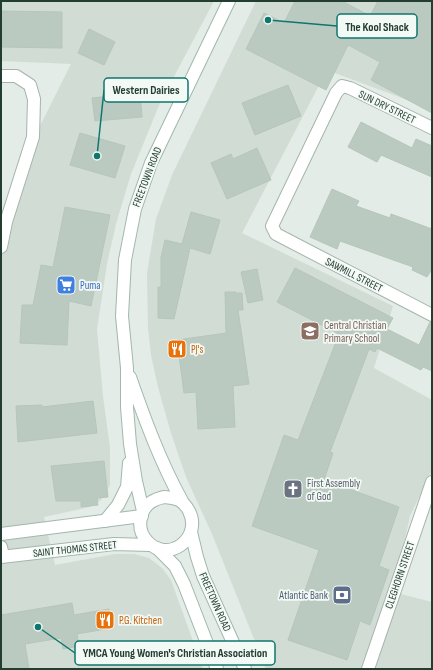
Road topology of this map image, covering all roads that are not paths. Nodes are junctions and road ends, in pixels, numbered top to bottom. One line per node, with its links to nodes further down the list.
1 (229, 1): 7 (main road, FREETOWN ROAD)
2 (1, 76): 5 (main road)
3 (432, 128): 4 (main road, SUN DRY STREET)
4 (276, 234): 6 (main road, SAWMILL STREET)
5 (1, 247)
6 (432, 315)
7 (127, 368): 8 (main road, FREETOWN ROAD); 10 (main road, FREETOWN ROAD)
8 (130, 444): 11 (main road, FREETOWN ROAD); 12 (main road)
9 (431, 487): 19 (main road, CLEGHORN STREET)
10 (182, 501): 11 (main road); 13 (main road)
11 (142, 514): 12 (main road); 15 (main road)
12 (105, 521): 14 (main road)
13 (191, 532): 15 (main road); 18 (main road, FREETOWN ROAD)
14 (1, 534)
15 (154, 546): 16 (main road, SAINT THOMAS STREET); 17 (main road, FREETOWN ROAD)
16 (2, 553)
17 (217, 669)
18 (246, 669)
19 (368, 669)

